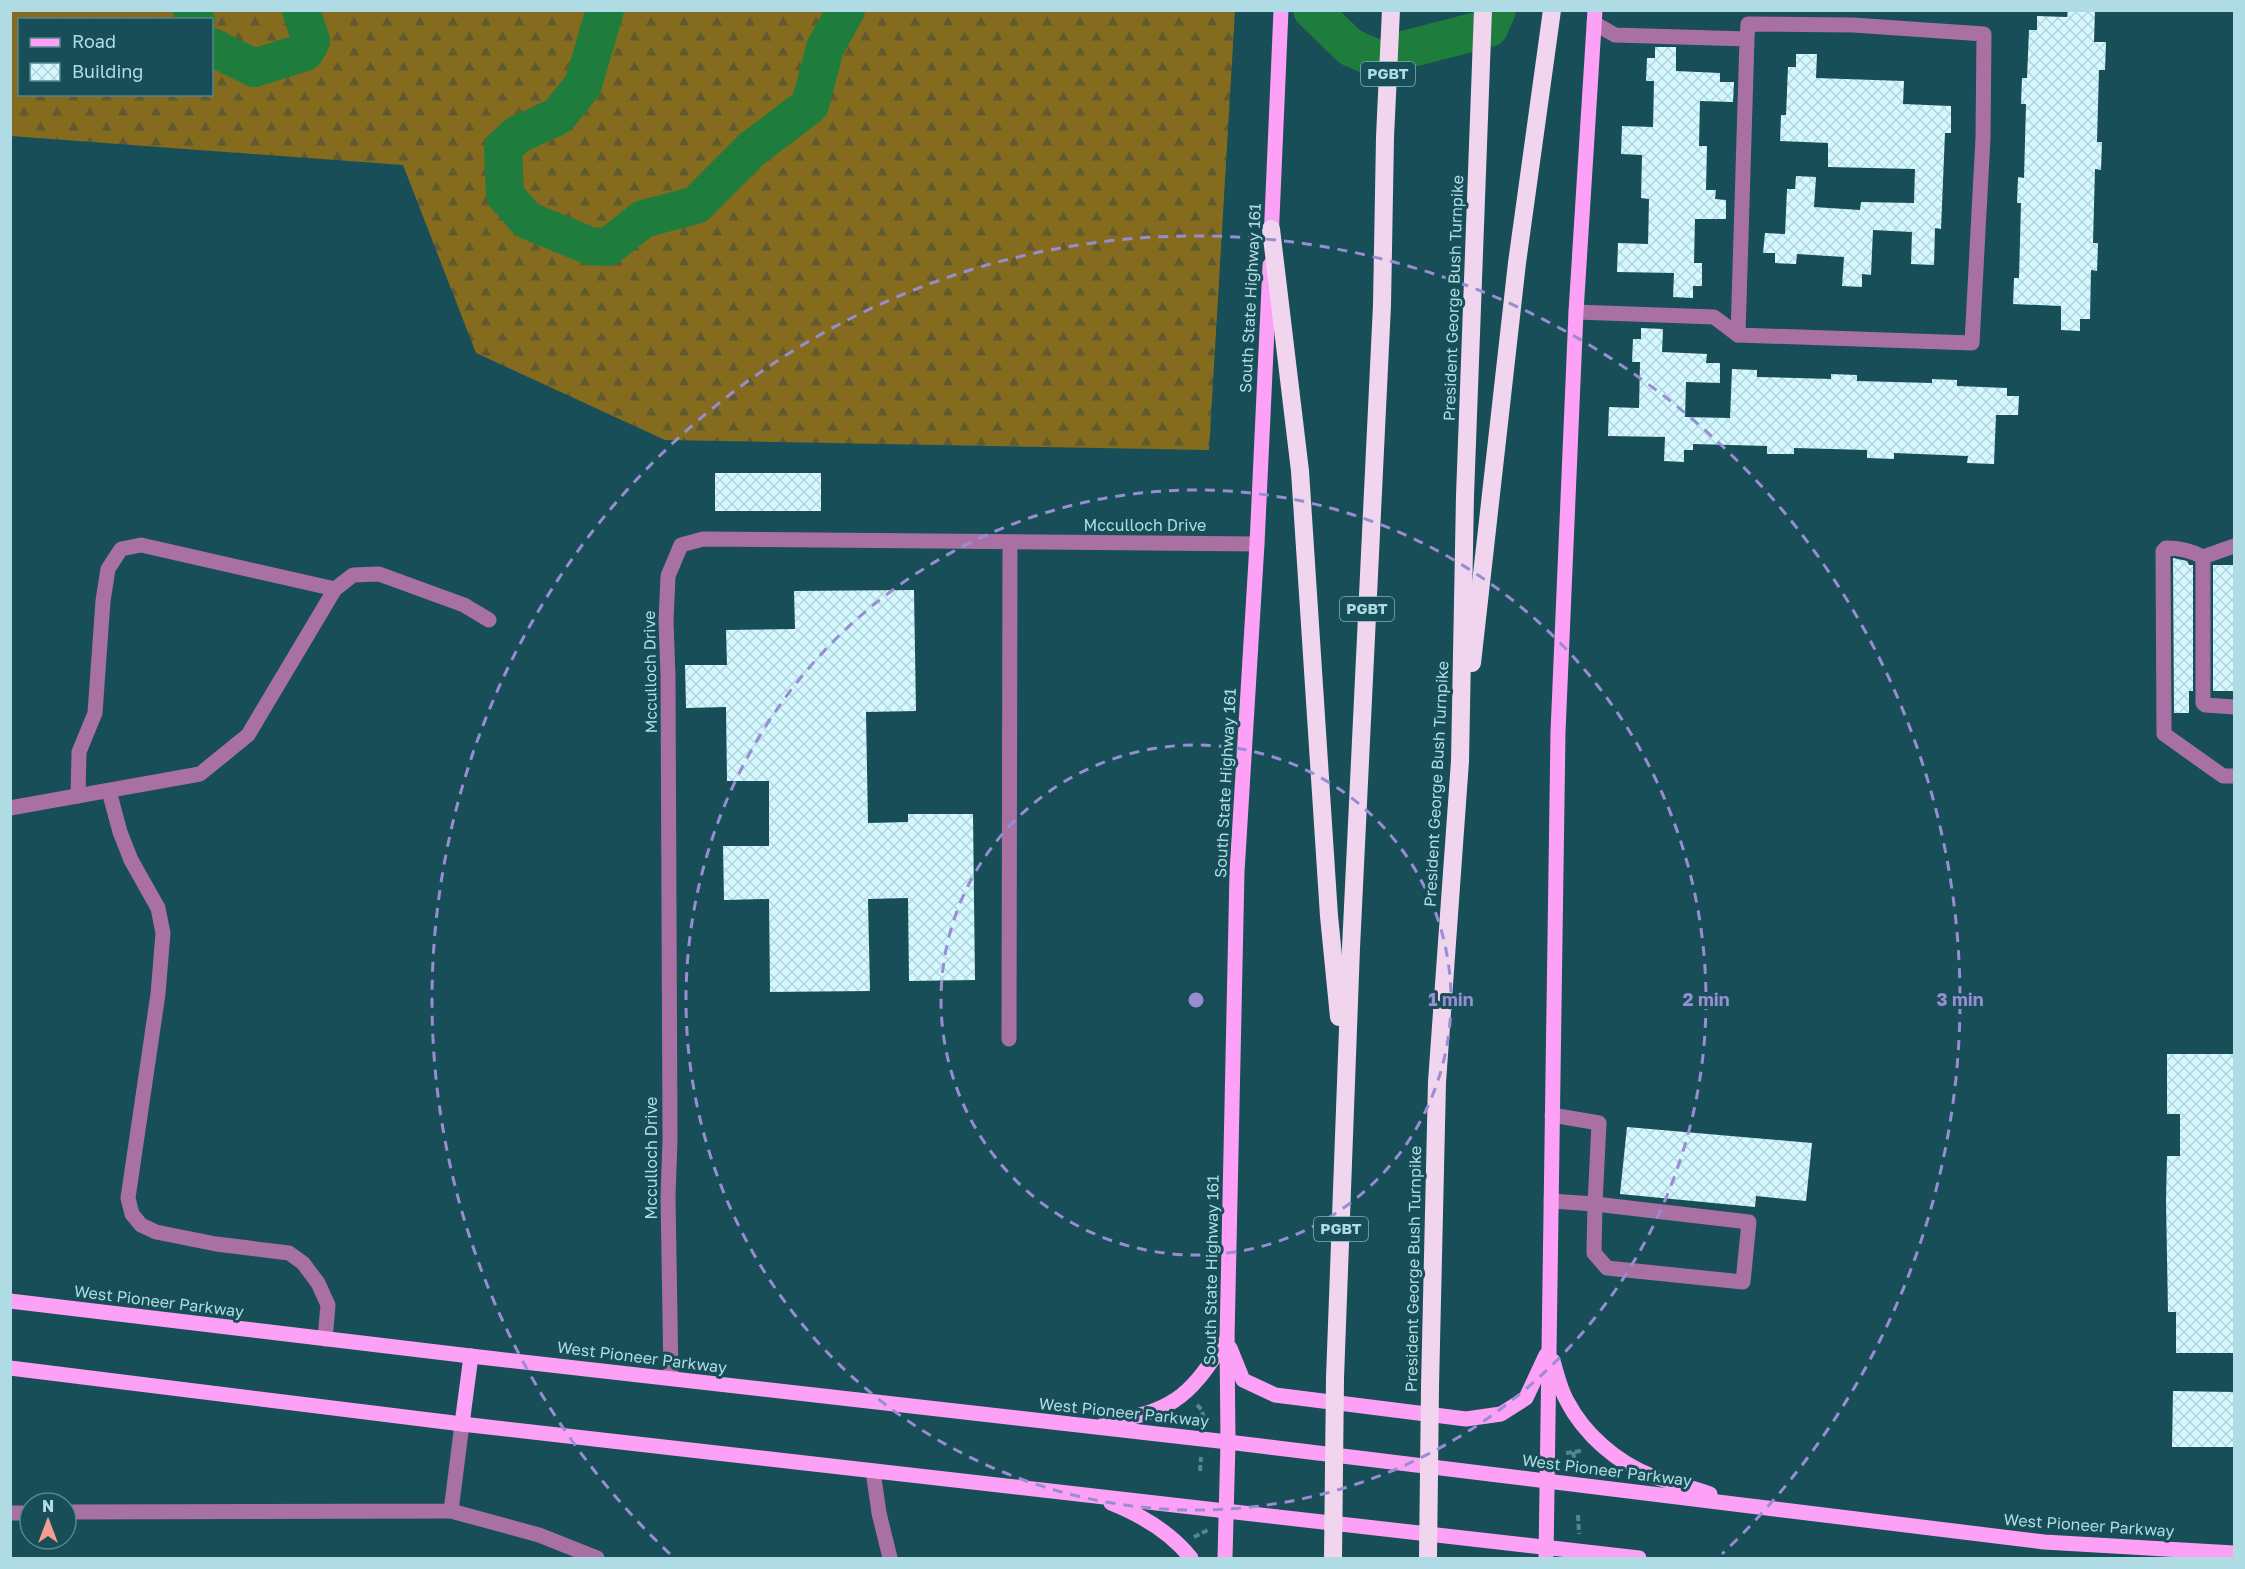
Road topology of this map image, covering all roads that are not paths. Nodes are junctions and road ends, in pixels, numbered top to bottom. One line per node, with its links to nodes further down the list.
1 (1281, 10): 7 (main road, South State Highway 161)
2 (1391, 10): 23 (highway, PGBT)
3 (1483, 10): 17 (highway, President George Bush Turnpike)
4 (1552, 10): 17 (highway)
5 (1594, 17): 6 (lane); 8 (main road)
6 (1747, 39): 9 (lane); 9 (lane)
7 (1271, 229): 11 (main road, South State Highway 161); 23 (highway)
8 (1576, 312): 9 (lane); 24 (main road)
9 (1738, 335)
10 (1010, 542): 11 (lane, Mcculloch Drive); 22 (lane); 33 (lane, Mcculloch Drive)
11 (1257, 544): 29 (main road, South State Highway 161)
12 (2235, 546): 13 (lane)
13 (2203, 557): 16 (lane); 18 (lane)
14 (335, 589): 15 (lane); 19 (lane); 20 (lane)
15 (489, 620)
16 (2235, 707)
17 (1460, 760): 51 (highway, President George Bush Turnpike, bridge)
18 (2229, 776)
19 (109, 790): 20 (lane); 28 (lane)
20 (78, 796): 21 (lane)
21 (10, 808)
22 (1009, 1039)
23 (1346, 1081): 50 (highway, PGBT, bridge)
24 (1552, 1115): 25 (main road); 26 (lane)
25 (1551, 1201): 26 (lane); 30 (main road)
26 (1595, 1204): 26 (lane)
27 (10, 1301): 28 (main road, West Pioneer Parkway)
28 (325, 1339): 31 (main road, West Pioneer Parkway)
29 (1227, 1340): 30 (main road); 35 (main road); 36 (main road, South State Highway 161)
30 (1549, 1350): 38 (main road); 40 (main road)
31 (471, 1356): 33 (main road, West Pioneer Parkway); 34 (main road)
32 (10, 1368): 34 (main road)
33 (671, 1378): 35 (main road, West Pioneer Parkway)
34 (462, 1424): 37 (main road); 42 (lane)
35 (1092, 1427): 36 (main road, West Pioneer Parkway)
36 (1228, 1442): 38 (main road, West Pioneer Parkway); 41 (main road, South State Highway 161)
37 (873, 1471): 39 (main road); 47 (lane)
38 (1547, 1481): 40 (main road, West Pioneer Parkway); 44 (main road)
39 (1095, 1496): 41 (main road); 48 (main road)
40 (1737, 1503): 45 (main road, West Pioneer Parkway)
41 (1226, 1510): 44 (main road); 49 (main road, South State Highway 161)
42 (451, 1511): 43 (lane); 46 (lane)
43 (78, 1512)
44 (1546, 1552): 52 (main road)
45 (2235, 1553)
46 (597, 1558)
47 (890, 1558)
48 (1191, 1558)
49 (1226, 1558)
50 (1333, 1558)
51 (1428, 1558)
52 (1639, 1558)

